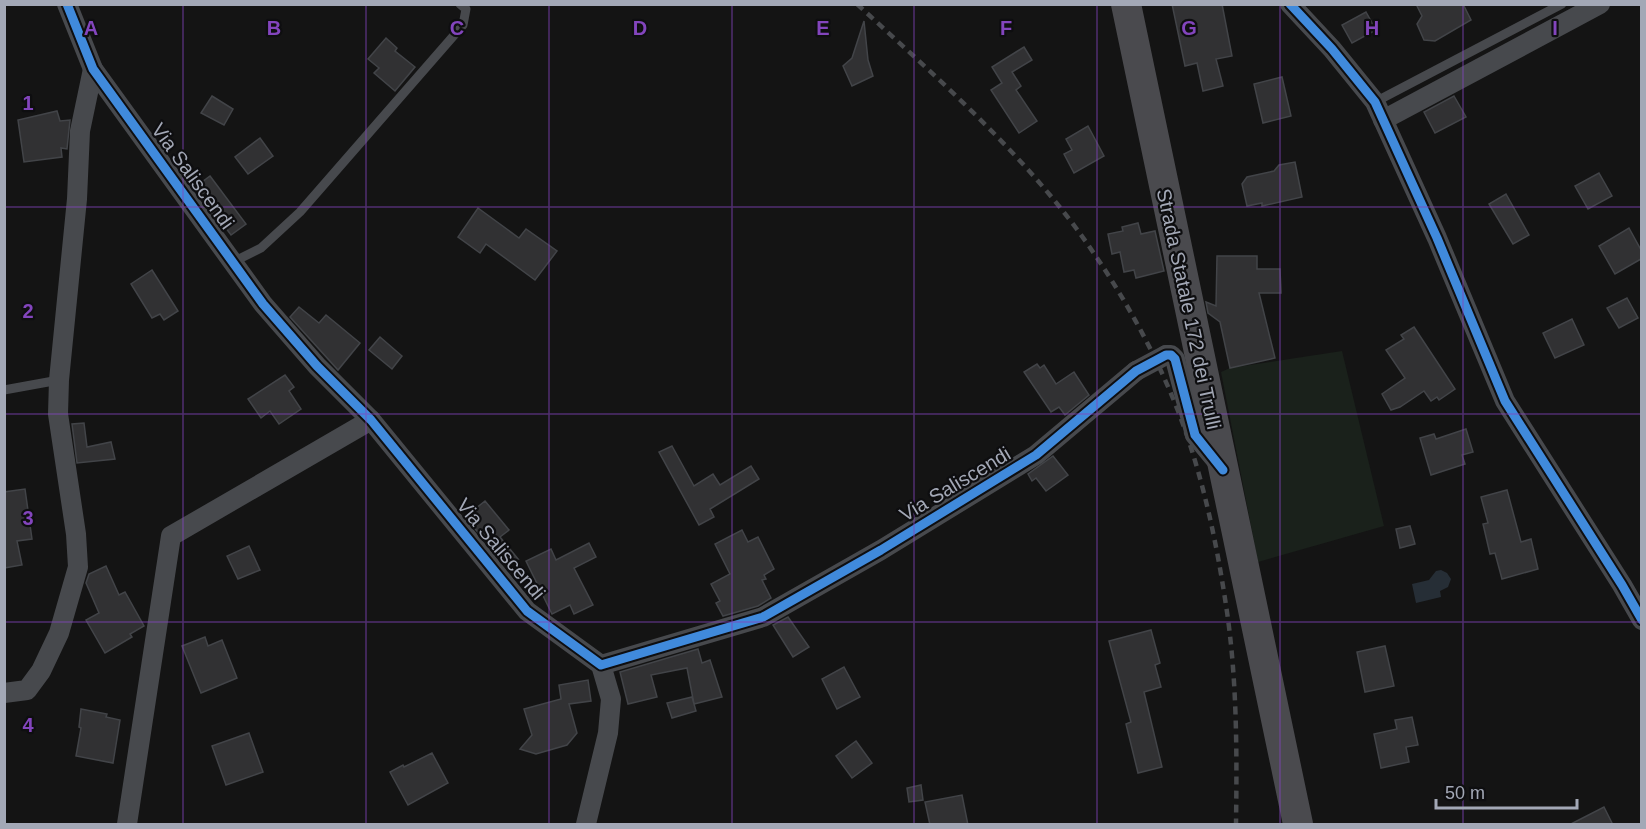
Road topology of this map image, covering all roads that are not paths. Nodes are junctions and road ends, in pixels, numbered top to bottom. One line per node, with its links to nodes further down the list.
1 (67, 4): 7 (street, Via Saliscendi)
2 (460, 4): 10 (lane)
3 (1126, 4): 14 (main road, Strada Statale 172 dei Trulli)
4 (1290, 4): 8 (street)
5 (1562, 4): 8 (lane)
6 (1600, 4): 9 (street)
7 (93, 69): 10 (street, Via Saliscendi); 11 (street)
8 (1375, 102): 9 (street)
9 (1383, 120): 15 (street)
10 (233, 262): 13 (street, Via Saliscendi)
11 (59, 380): 12 (lane); 17 (street)
12 (4, 390)
13 (371, 420): 16 (street, Via Saliscendi); 18 (street)
14 (1223, 470): 16 (street, Via Saliscendi, bridge); 20 (main road, Strada Statale 172 dei Trulli)
15 (1641, 621)
16 (601, 665): 19 (street)
17 (4, 693)
18 (127, 825)
19 (586, 825)
20 (1298, 825)

